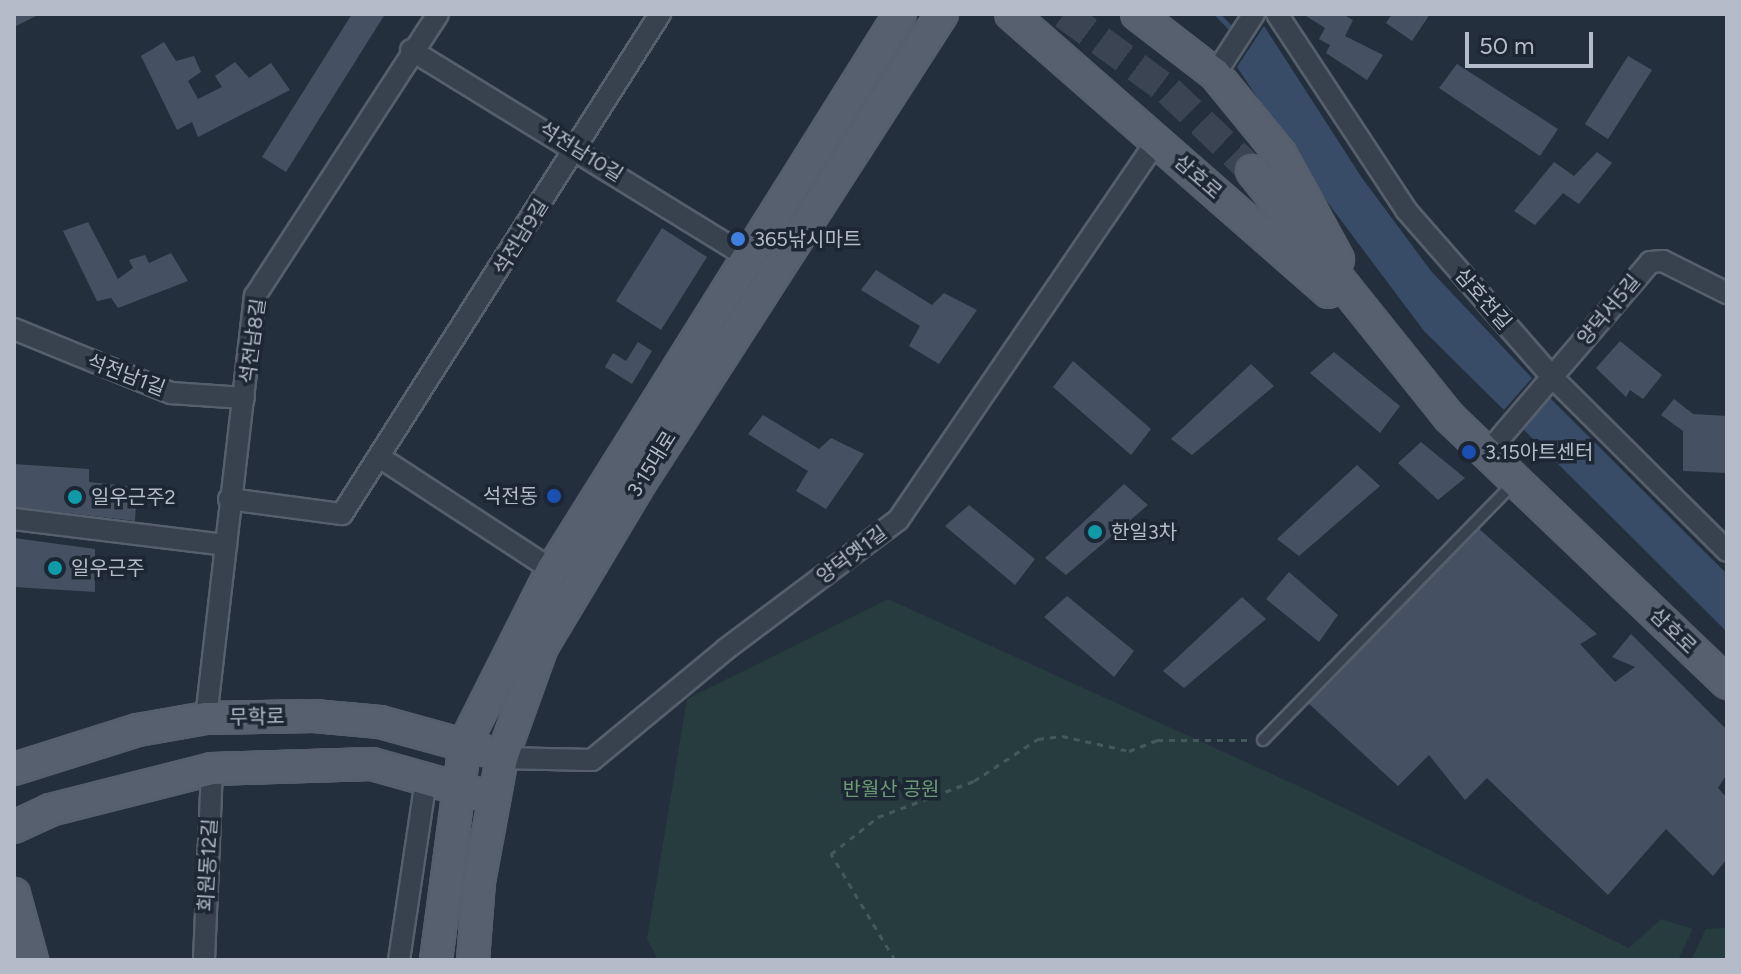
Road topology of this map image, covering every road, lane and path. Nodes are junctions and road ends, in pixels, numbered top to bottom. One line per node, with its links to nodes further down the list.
1 (438, 14): 10 (street, 석전남8길)
2 (660, 14): 13 (street, 석전남9길)
3 (900, 14): 15 (main road, 3·15대로)
4 (942, 14): 33 (main road, 3·15대로)
5 (1011, 14): 9 (main road, 삼호로)
6 (1137, 14): 11 (main road, 삼호로)
7 (1254, 14): 11 (street)
8 (1277, 14): 19 (street, 삼호천길)
9 (1030, 26): 12 (main road, 삼호로)
10 (411, 50): 13 (street, 석전남10길); 20 (street, 석전남8길)
11 (1220, 67): 18 (main road, 삼호로)
12 (1157, 141): 18 (main road, 삼호로); 33 (street, 양덕옛1길)
13 (577, 149): 15 (street, 석전남10길); 22 (street, 석전남9길)
14 (1252, 171): 18 (main road, 삼호로)
15 (749, 258): 28 (main road, 3·15대로)
16 (1727, 293): 19 (street, 양덕서5길)
17 (14, 329): 20 (street, 석전남1길)
18 (1383, 342): 21 (main road, 삼호로)
19 (1548, 382): 21 (street); 27 (street, 삼호천길)
20 (244, 398): 24 (street, 석전남8길)
21 (1488, 452): 23 (main road, 삼호로)
22 (381, 458): 24 (street, 석전남9길); 28 (street)
23 (1517, 480): 29 (main road, 삼호로); 31 (lane)
24 (229, 499): 26 (street, 석전남8길)
25 (14, 519): 26 (street)
26 (226, 545): 30 (street, 석전남8길)
27 (1727, 551)
28 (552, 570): 32 (main road, 3·15대로)
29 (1727, 683)
30 (206, 718): 32 (main road, 무학로); 34 (main road, 무학로)
31 (1263, 740): 46 (path)
32 (465, 743): 33 (main road, 무학로); 37 (main road, 3·15대로)
33 (502, 758): 38 (main road, 3·15대로)
34 (14, 769)
35 (212, 769): 36 (main road); 39 (main road); 42 (street, 회원동12길)
36 (426, 780): 37 (main road); 43 (street)
37 (459, 789): 38 (main road); 44 (main road, 3·15대로)
38 (494, 798): 45 (main road, 3·15대로)
39 (14, 827)
40 (14, 894): 41 (main road)
41 (32, 960)
42 (204, 960)
43 (399, 960)
44 (436, 960)
45 (473, 960)
46 (895, 960)

